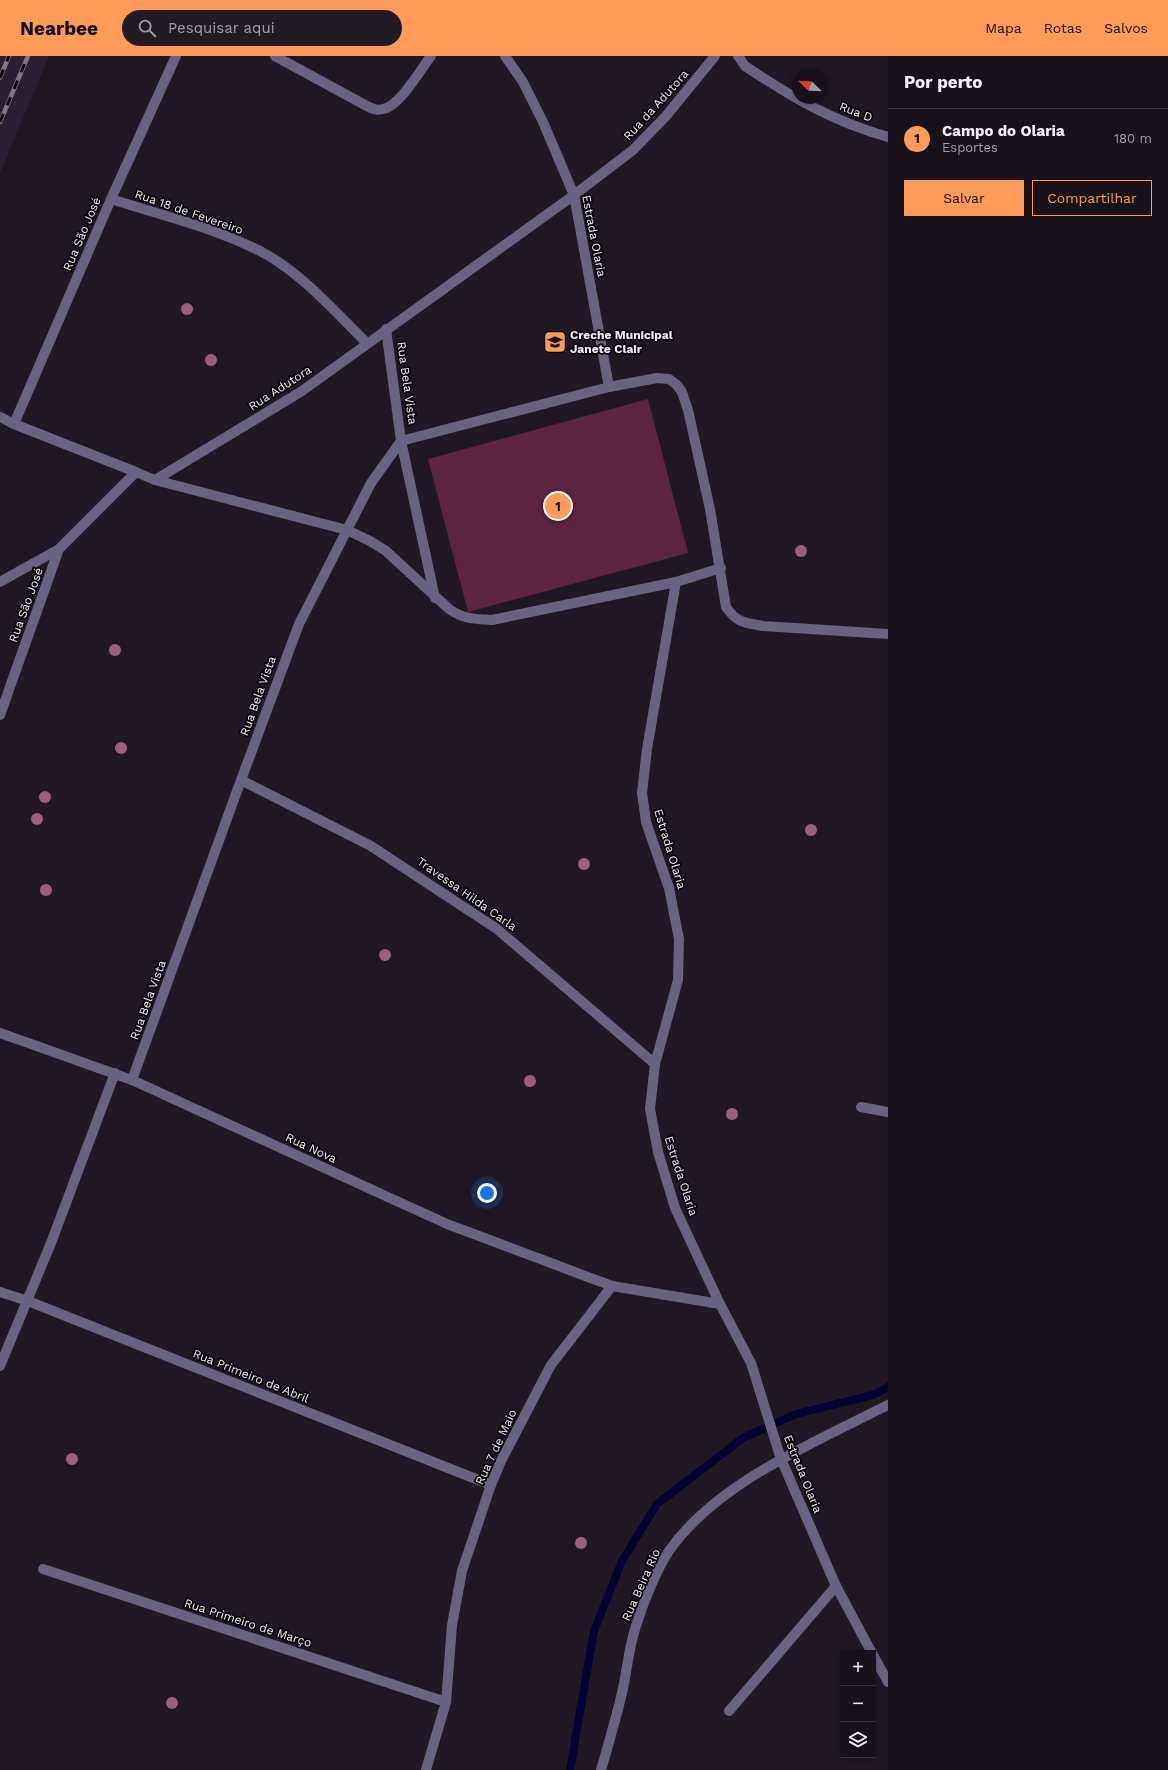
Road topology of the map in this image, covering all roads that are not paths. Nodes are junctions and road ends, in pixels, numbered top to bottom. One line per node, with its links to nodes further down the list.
1 (176, 56): 9 (street, Rua São José)
2 (275, 56): 3 (street)
3 (431, 56)
4 (505, 56): 8 (street, Estrada Olaria)
5 (715, 56): 8 (street, Rua da Adutora)
6 (738, 56): 7 (street, Rua D)
7 (888, 137)
8 (574, 195): 10 (street, Rua Adutora); 12 (street, Estrada Olaria)
9 (111, 199): 11 (street, Rua 18 de Fevereiro); 14 (street, Rua São José)
10 (386, 330): 11 (street, Rua Adutora); 15 (street, Rua Bela Vista)
11 (368, 343): 17 (street, Rua Adutora)
12 (609, 387): 15 (street); 20 (street)
13 (0, 417): 14 (street)
14 (14, 424): 16 (street)
15 (401, 441): 18 (street, Rua Bela Vista); 23 (street)
16 (136, 472): 17 (street); 19 (street)
17 (155, 480): 18 (street)
18 (346, 530): 23 (street); 26 (street, Rua Bela Vista)
19 (60, 549): 21 (street); 25 (street, Rua São José)
20 (721, 568): 22 (street); 24 (street)
21 (0, 582)
22 (676, 582): 23 (street); 28 (street, Estrada Olaria)
23 (435, 598)
24 (888, 634)
25 (0, 715)
26 (241, 780): 28 (street, Travessa Hilda Carla); 30 (street, Rua Bela Vista)
27 (0, 1033): 29 (street, Rua Nova)
28 (655, 1064): 36 (street, Estrada Olaria)
29 (115, 1074): 30 (street, Rua Nova); 35 (street)
30 (132, 1080): 33 (street, Rua Nova)
31 (861, 1107): 32 (street)
32 (888, 1112)
33 (612, 1286): 36 (street); 40 (street, Rua 7 de Maio)
34 (0, 1292): 35 (street, Rua Primeiro de Abril)
35 (28, 1301): 37 (street); 40 (street, Rua Primeiro de Abril)
36 (720, 1304): 39 (street, Estrada Olaria)
37 (0, 1366)
38 (888, 1405): 39 (street, Rua Beira Rio)
39 (781, 1459): 42 (street, Estrada Olaria); 49 (street, Rua Beira Rio)
40 (491, 1485): 46 (street, Rua 7 de Maio)
41 (43, 1569): 46 (street, Rua Primeiro de Março)
42 (836, 1586): 43 (street, Estrada Olaria); 47 (street)
43 (870, 1650)
44 (876, 1661): 45 (street, Estrada Olaria)
45 (888, 1682)
46 (446, 1702): 48 (street, Rua 7 de Maio)
47 (729, 1711)
48 (426, 1770)
49 (601, 1770)

